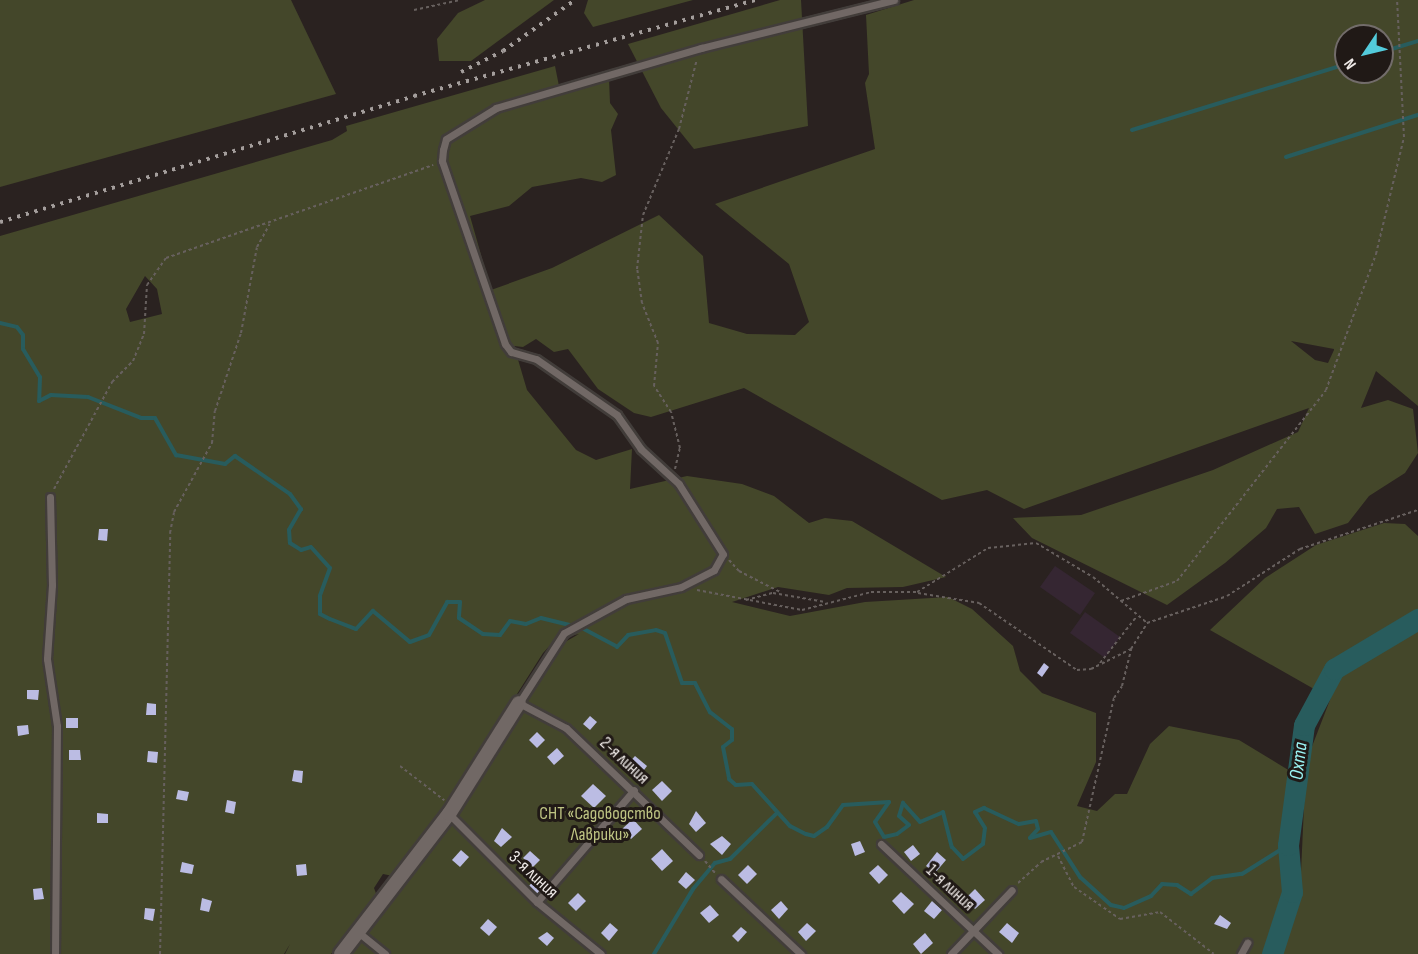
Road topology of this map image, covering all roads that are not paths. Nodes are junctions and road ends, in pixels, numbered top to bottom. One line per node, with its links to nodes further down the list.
1 (894, 0): 3 (lane)
2 (50, 497): 14 (lane)
3 (519, 703): 4 (lane, 2-я линия); 5 (street)
4 (634, 790): 7 (lane, 2-я линия); 10 (lane)
5 (451, 811): 10 (lane, 3-я линия); 12 (street)
6 (881, 844): 11 (lane, 1-я линия)
7 (699, 855)
8 (721, 879): 18 (lane)
9 (1012, 890): 11 (lane)
10 (537, 902): 17 (lane, 3-я линия)
11 (974, 931): 19 (lane); 20 (lane, 1-я линия)
12 (358, 932): 15 (street); 16 (lane)
13 (1247, 943): 21 (lane)
14 (55, 954)
15 (341, 954)
16 (385, 954)
17 (601, 954)
18 (801, 954)
19 (951, 954)
20 (998, 954)
21 (1241, 954)

